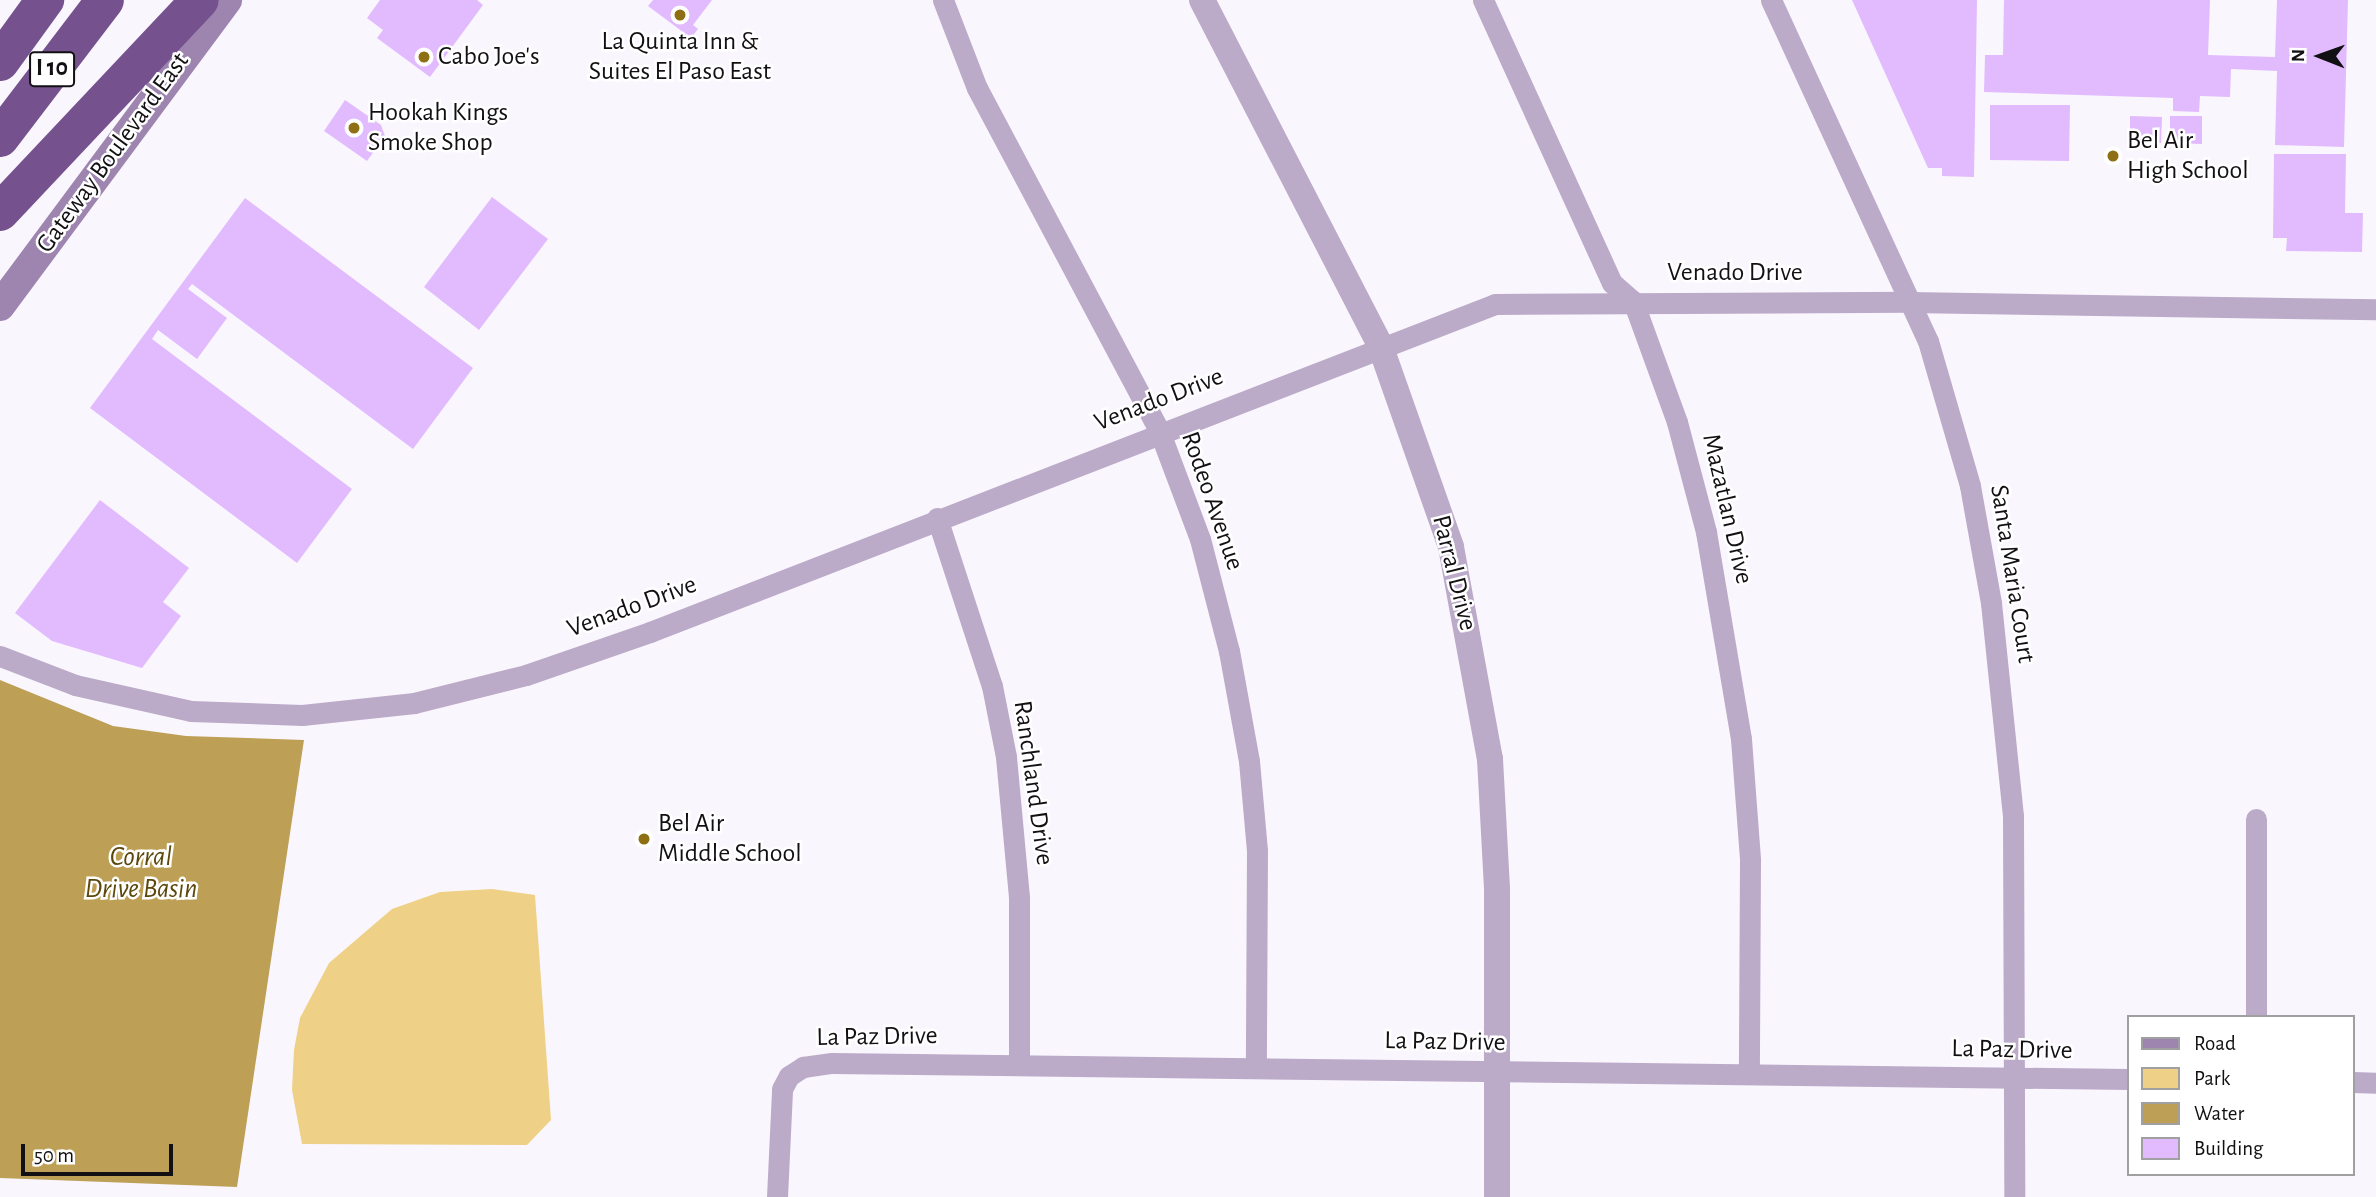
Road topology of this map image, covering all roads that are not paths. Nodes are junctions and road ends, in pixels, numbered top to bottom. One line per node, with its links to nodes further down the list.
1 (45, 0): 9 (highway, I 10)
2 (105, 0): 10 (highway, I 10)
3 (200, 0): 11 (highway)
4 (226, 0): 14 (main road, Gateway Boulevard East)
5 (943, 0): 17 (street, Rodeo Avenue)
6 (1202, 0): 16 (street, Parral Drive)
7 (1483, 0): 12 (street, Mazatlan Drive)
8 (1771, 0): 13 (street, Santa Maria Court)
9 (0, 61)
10 (0, 138)
11 (0, 212)
12 (1633, 301): 13 (street, Venado Drive); 16 (street, Venado Drive); 25 (street, Mazatlan Drive)
13 (1909, 302): 15 (street, Venado Drive); 26 (street, Santa Maria Court)
14 (0, 306)
15 (2376, 309)
16 (1380, 345): 17 (street, Venado Drive); 24 (street, Parral Drive)
17 (1159, 430): 18 (street, Venado Drive); 23 (street, Rodeo Avenue)
18 (937, 517): 19 (street, Venado Drive); 22 (street, Ranchland Drive)
19 (0, 656)
20 (2256, 819): 21 (street)
21 (2256, 1015)
22 (1019, 1064): 23 (street, La Paz Drive); 30 (street, La Paz Drive)
23 (1256, 1067): 24 (street, La Paz Drive)
24 (1500, 1070): 25 (street, La Paz Drive); 31 (street, Parral Drive)
25 (1749, 1074): 26 (street, La Paz Drive)
26 (2015, 1078): 27 (street, La Paz Drive); 32 (street, Santa Maria Court)
27 (2128, 1079)
28 (2355, 1082): 29 (street)
29 (2376, 1083)
30 (777, 1197)
31 (1497, 1197)
32 (2014, 1197)

